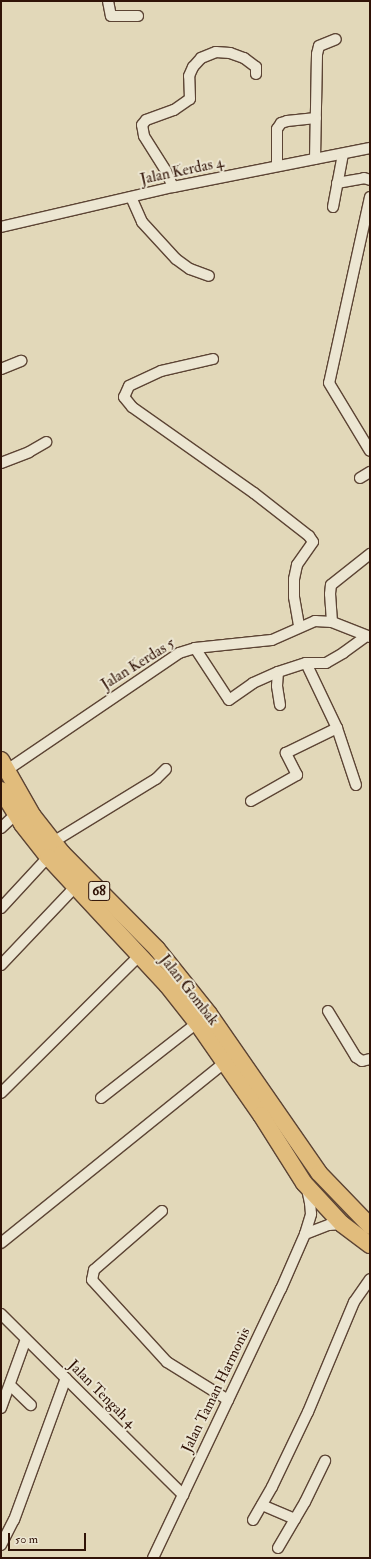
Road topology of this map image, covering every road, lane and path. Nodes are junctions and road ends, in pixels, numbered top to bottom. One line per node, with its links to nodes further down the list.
1 (108, 1): 2 (street)
2 (138, 16)
3 (336, 39): 5 (street)
4 (256, 74): 12 (street)
5 (316, 118): 8 (street); 9 (street)
6 (370, 148): 7 (street, Jalan Kerdas 4)
7 (343, 154): 8 (street, Jalan Kerdas 4); 11 (street)
8 (315, 159): 9 (street, Jalan Kerdas 4)
9 (277, 166): 12 (street, Jalan Kerdas 4)
10 (370, 180): 11 (street)
11 (337, 183): 15 (street)
12 (173, 187): 13 (street, Jalan Kerdas 4)
13 (131, 197): 16 (street, Jalan Kerdas 4); 17 (street)
14 (370, 197): 22 (street)
15 (333, 207)
16 (1, 227)
17 (209, 276)
18 (213, 359): 28 (street)
19 (21, 362): 20 (street)
20 (1, 370)
21 (46, 442): 23 (street)
22 (370, 452)
23 (1, 463)
24 (370, 472): 25 (street)
25 (360, 478)
26 (370, 554): 27 (street)
27 (332, 622): 28 (street, Jalan Kerdas 5); 29 (street, Jalan Kerdas 5)
28 (299, 626): 30 (street, Jalan Kerdas 5)
29 (368, 637): 31 (street)
30 (195, 648): 32 (street); 35 (street, Jalan Kerdas 5)
31 (306, 663): 32 (street); 34 (street)
32 (278, 672): 33 (street)
33 (280, 705)
34 (337, 728): 37 (street); 39 (street)
35 (4, 765): 42 (main road, Jalan Gombak / 68)
36 (166, 769): 42 (street)
37 (356, 785)
38 (1, 790): 40 (main road, Jalan Gombak / 68)
39 (251, 801)
40 (16, 814): 41 (street); 42 (main road, Jalan Gombak / 68)
41 (1, 828)
42 (51, 850): 43 (main road, Jalan Gombak / 68); 44 (street); 55 (main road, Jalan Gombak / 68)
43 (76, 886): 45 (main road, Jalan Gombak / 68); 46 (street)
44 (1, 908)
45 (140, 955): 48 (main road, Jalan Gombak / 68); 51 (street)
46 (1, 965)
47 (328, 1011): 49 (street)
48 (197, 1023): 50 (main road, Jalan Gombak / 68); 52 (street)
49 (370, 1059)
50 (225, 1062): 53 (main road, Jalan Gombak / 68); 58 (street)
51 (3, 1085)
52 (102, 1098)
53 (304, 1183): 56 (main road, Jalan Gombak / 68); 57 (street, Jalan Taman Harmonis)
54 (162, 1211): 65 (street)
55 (369, 1221)
56 (342, 1224): 57 (street); 59 (main road, Jalan Gombak / 68)
57 (305, 1234): 65 (street, Jalan Taman Harmonis)
58 (1, 1244)
59 (370, 1245)
60 (370, 1279): 70 (street)
61 (1, 1314): 62 (street, Jalan Tengah 4)
62 (26, 1339): 63 (street, Jalan Tengah 4); 64 (street)
63 (66, 1378): 69 (street, Jalan Tengah 4); 73 (street)
64 (10, 1385): 66 (street); 67 (street)
65 (228, 1400): 69 (street, Jalan Taman Harmonis)
66 (31, 1405)
67 (1, 1408)
68 (325, 1461): 71 (street)
69 (183, 1495): 75 (street, Jalan Taman Harmonis)
70 (262, 1505): 71 (street); 72 (street)
71 (295, 1519): 74 (street)
72 (252, 1520)
73 (1, 1545)
74 (278, 1548)
75 (153, 1558)

